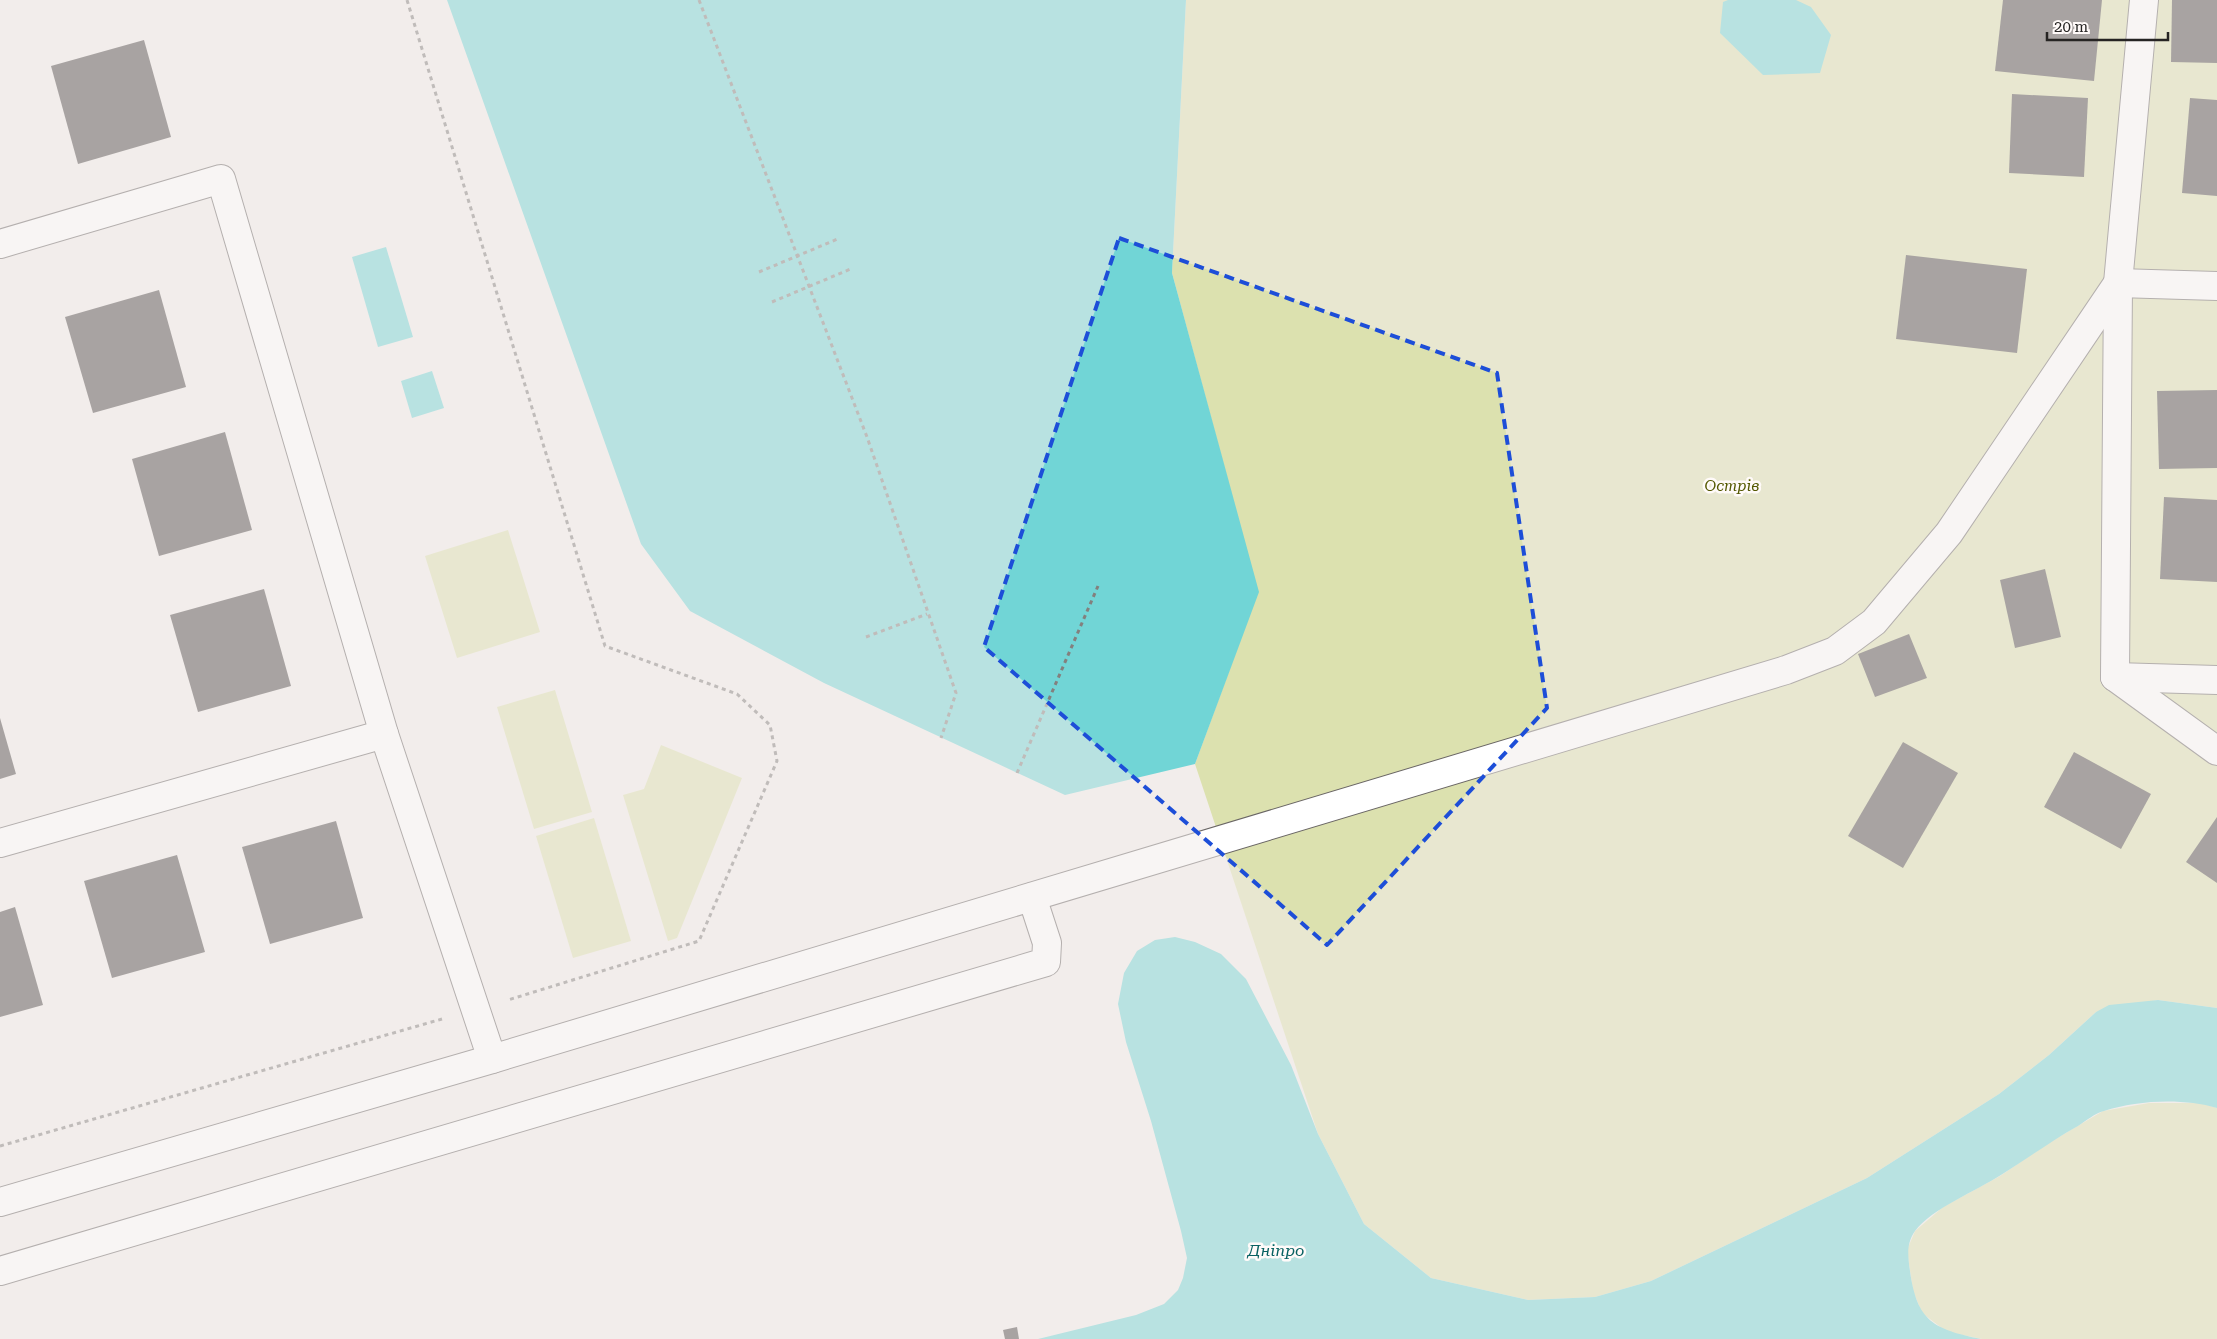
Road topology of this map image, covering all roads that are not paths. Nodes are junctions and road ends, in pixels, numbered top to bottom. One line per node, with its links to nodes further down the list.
1 (2144, 0): 3 (street)
2 (0, 244): 7 (street)
3 (2118, 283): 4 (street); 5 (street); 10 (street)
4 (2217, 286)
5 (2115, 677): 6 (street); 8 (street)
6 (2217, 680)
7 (384, 734): 9 (street); 11 (street)
8 (2217, 751)
9 (0, 843)
10 (1032, 896): 11 (street); 13 (street)
11 (492, 1059): 12 (street)
12 (0, 1202)
13 (0, 1271)

